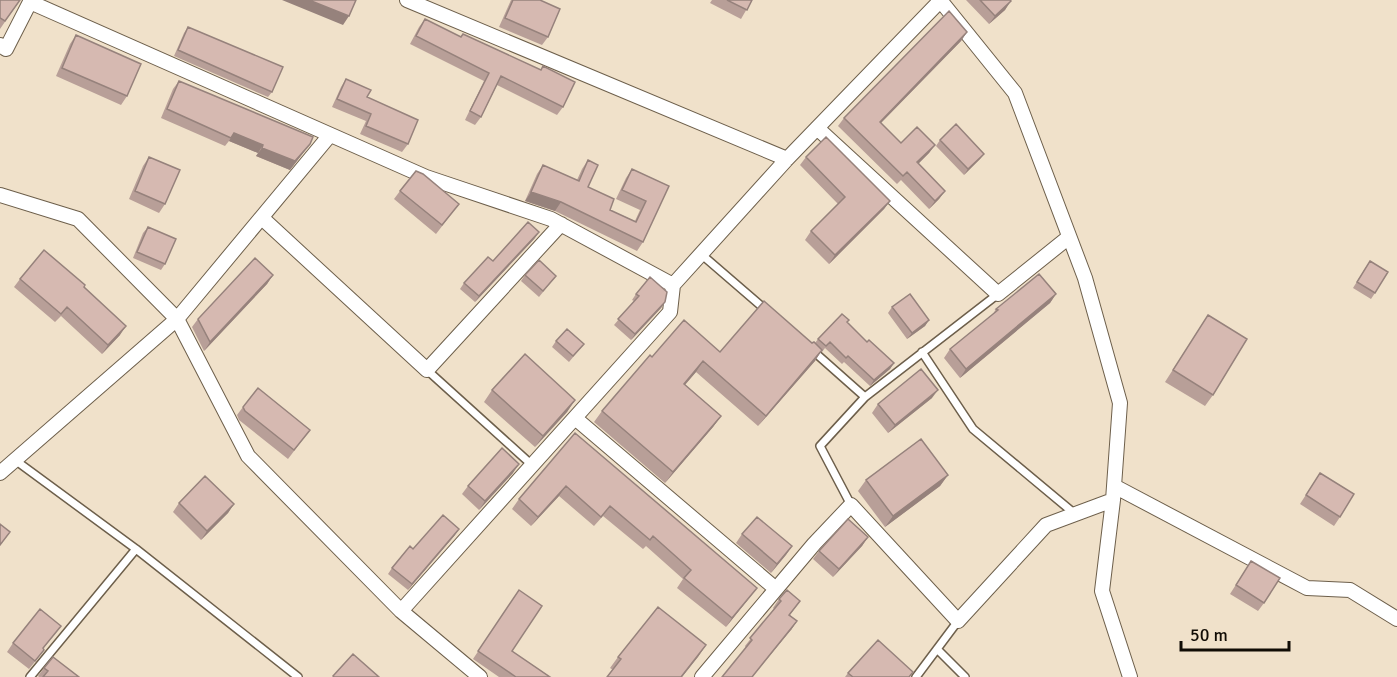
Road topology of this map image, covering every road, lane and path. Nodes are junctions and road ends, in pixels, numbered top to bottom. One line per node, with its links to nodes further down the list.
1 (407, 0): 7 (street)
2 (940, 0): 5 (street); 11 (street)
3 (30, 1): 4 (street); 6 (street)
4 (0, 45)
5 (817, 128): 7 (street); 14 (street)
6 (330, 135): 9 (street); 10 (street)
7 (787, 159): 12 (street)
8 (0, 195): 16 (street)
9 (262, 218): 16 (street); 19 (street)
10 (561, 224): 13 (street); 19 (street)
11 (1069, 237): 14 (street); 25 (street)
12 (701, 254): 13 (street); 15 (lane)
13 (673, 285): 21 (street)
14 (998, 294): 18 (lane)
15 (770, 314)
16 (177, 319): 22 (street); 31 (street)
17 (805, 344): 20 (lane)
18 (922, 352): 20 (lane); 28 (lane)
19 (427, 370): 23 (lane)
20 (865, 397): 27 (lane)
21 (575, 418): 23 (street); 30 (street)
22 (15, 460): 24 (street); 29 (lane)
23 (532, 465): 31 (street)
24 (0, 472)
25 (1114, 486): 26 (street); 32 (street)
26 (1113, 500): 28 (street); 41 (street)
27 (851, 506): 30 (street); 33 (street)
28 (1076, 514): 33 (street)
29 (136, 549): 35 (lane); 36 (lane)
30 (776, 589): 38 (street)
31 (401, 611): 37 (street)
32 (1397, 619)
33 (958, 621): 34 (lane)
34 (937, 649): 39 (lane); 40 (lane)
35 (30, 677)
36 (298, 677)
37 (480, 677)
38 (702, 677)
39 (916, 677)
40 (965, 677)
41 (1130, 677)

